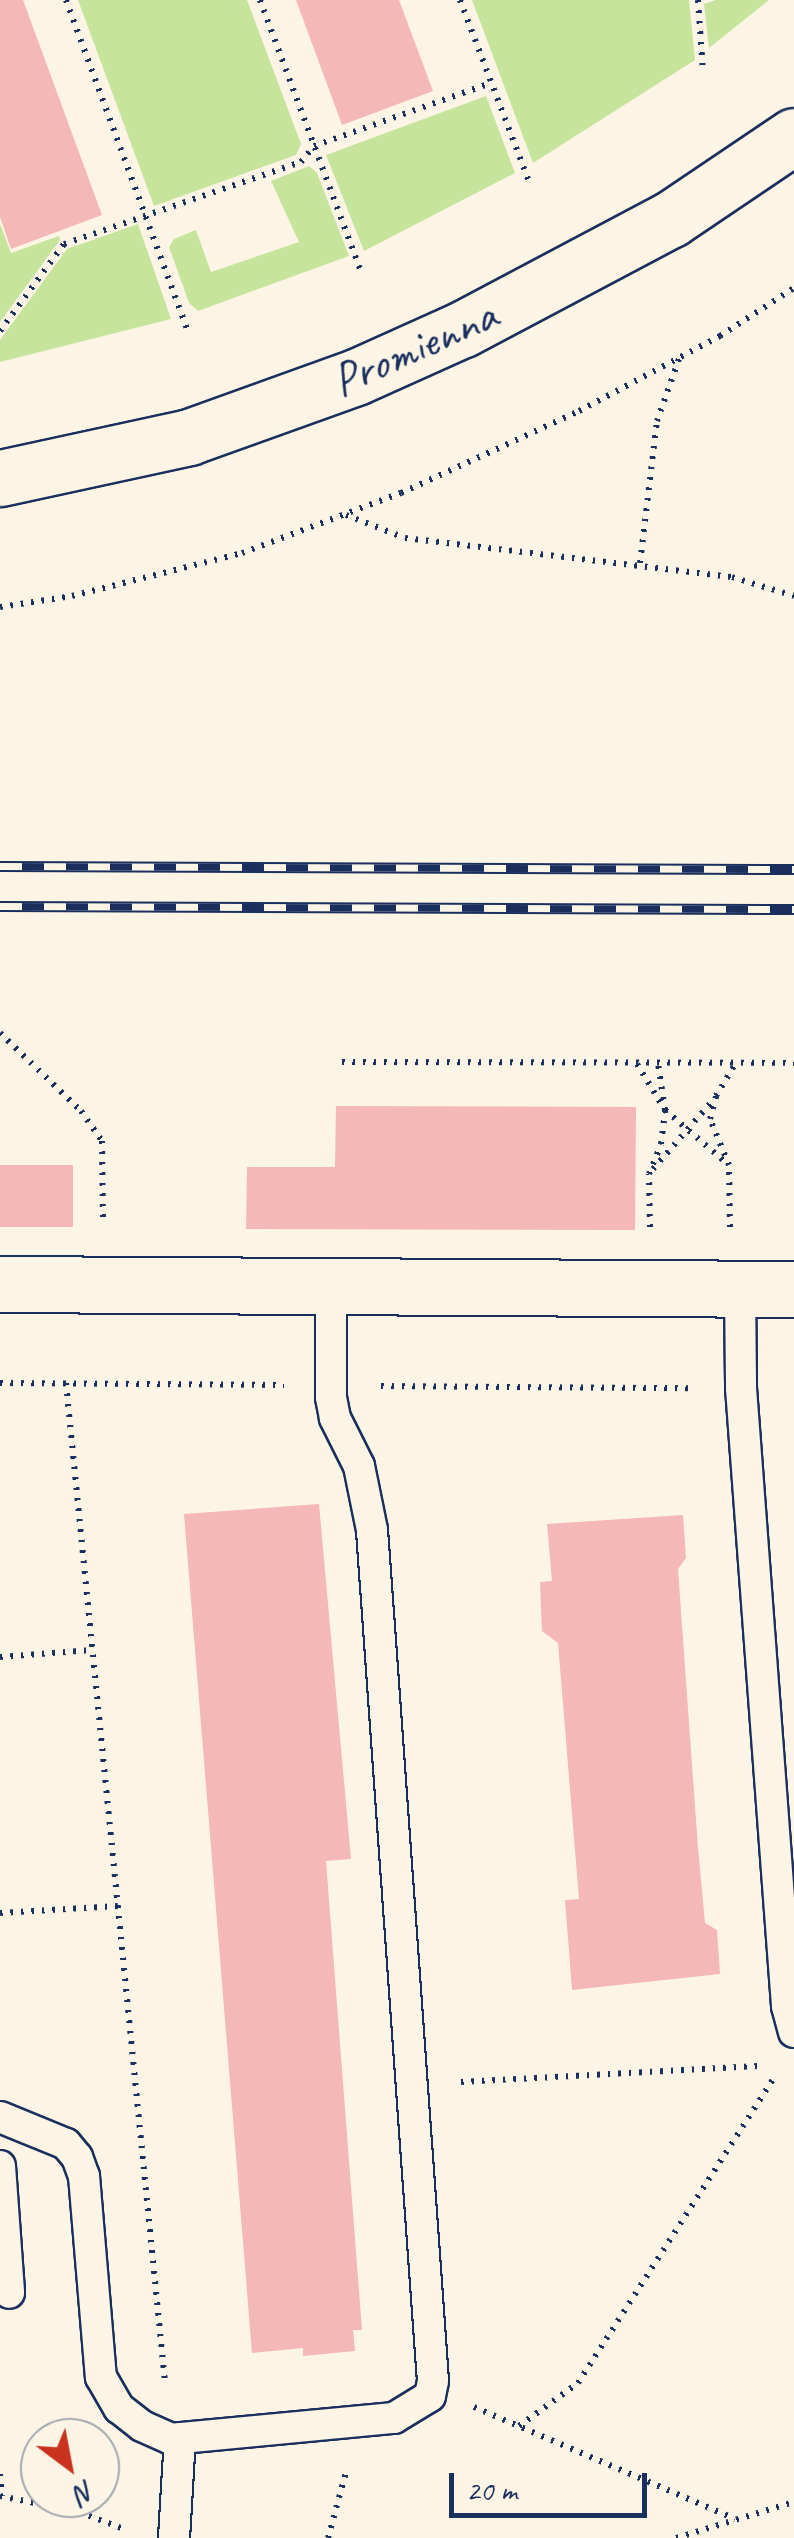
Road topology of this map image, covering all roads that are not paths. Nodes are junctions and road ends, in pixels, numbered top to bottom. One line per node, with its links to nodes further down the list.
1 (794, 136): 2 (street, Promienna)
2 (0, 478)
3 (0, 1284): 4 (street)
4 (330, 1285): 5 (street); 11 (lane)
5 (735, 1288): 6 (street); 7 (lane)
6 (794, 1288)
7 (794, 2032)
8 (0, 2117): 11 (lane)
9 (0, 2166): 10 (lane)
10 (9, 2292)
11 (175, 2438): 12 (lane)
12 (174, 2538)

